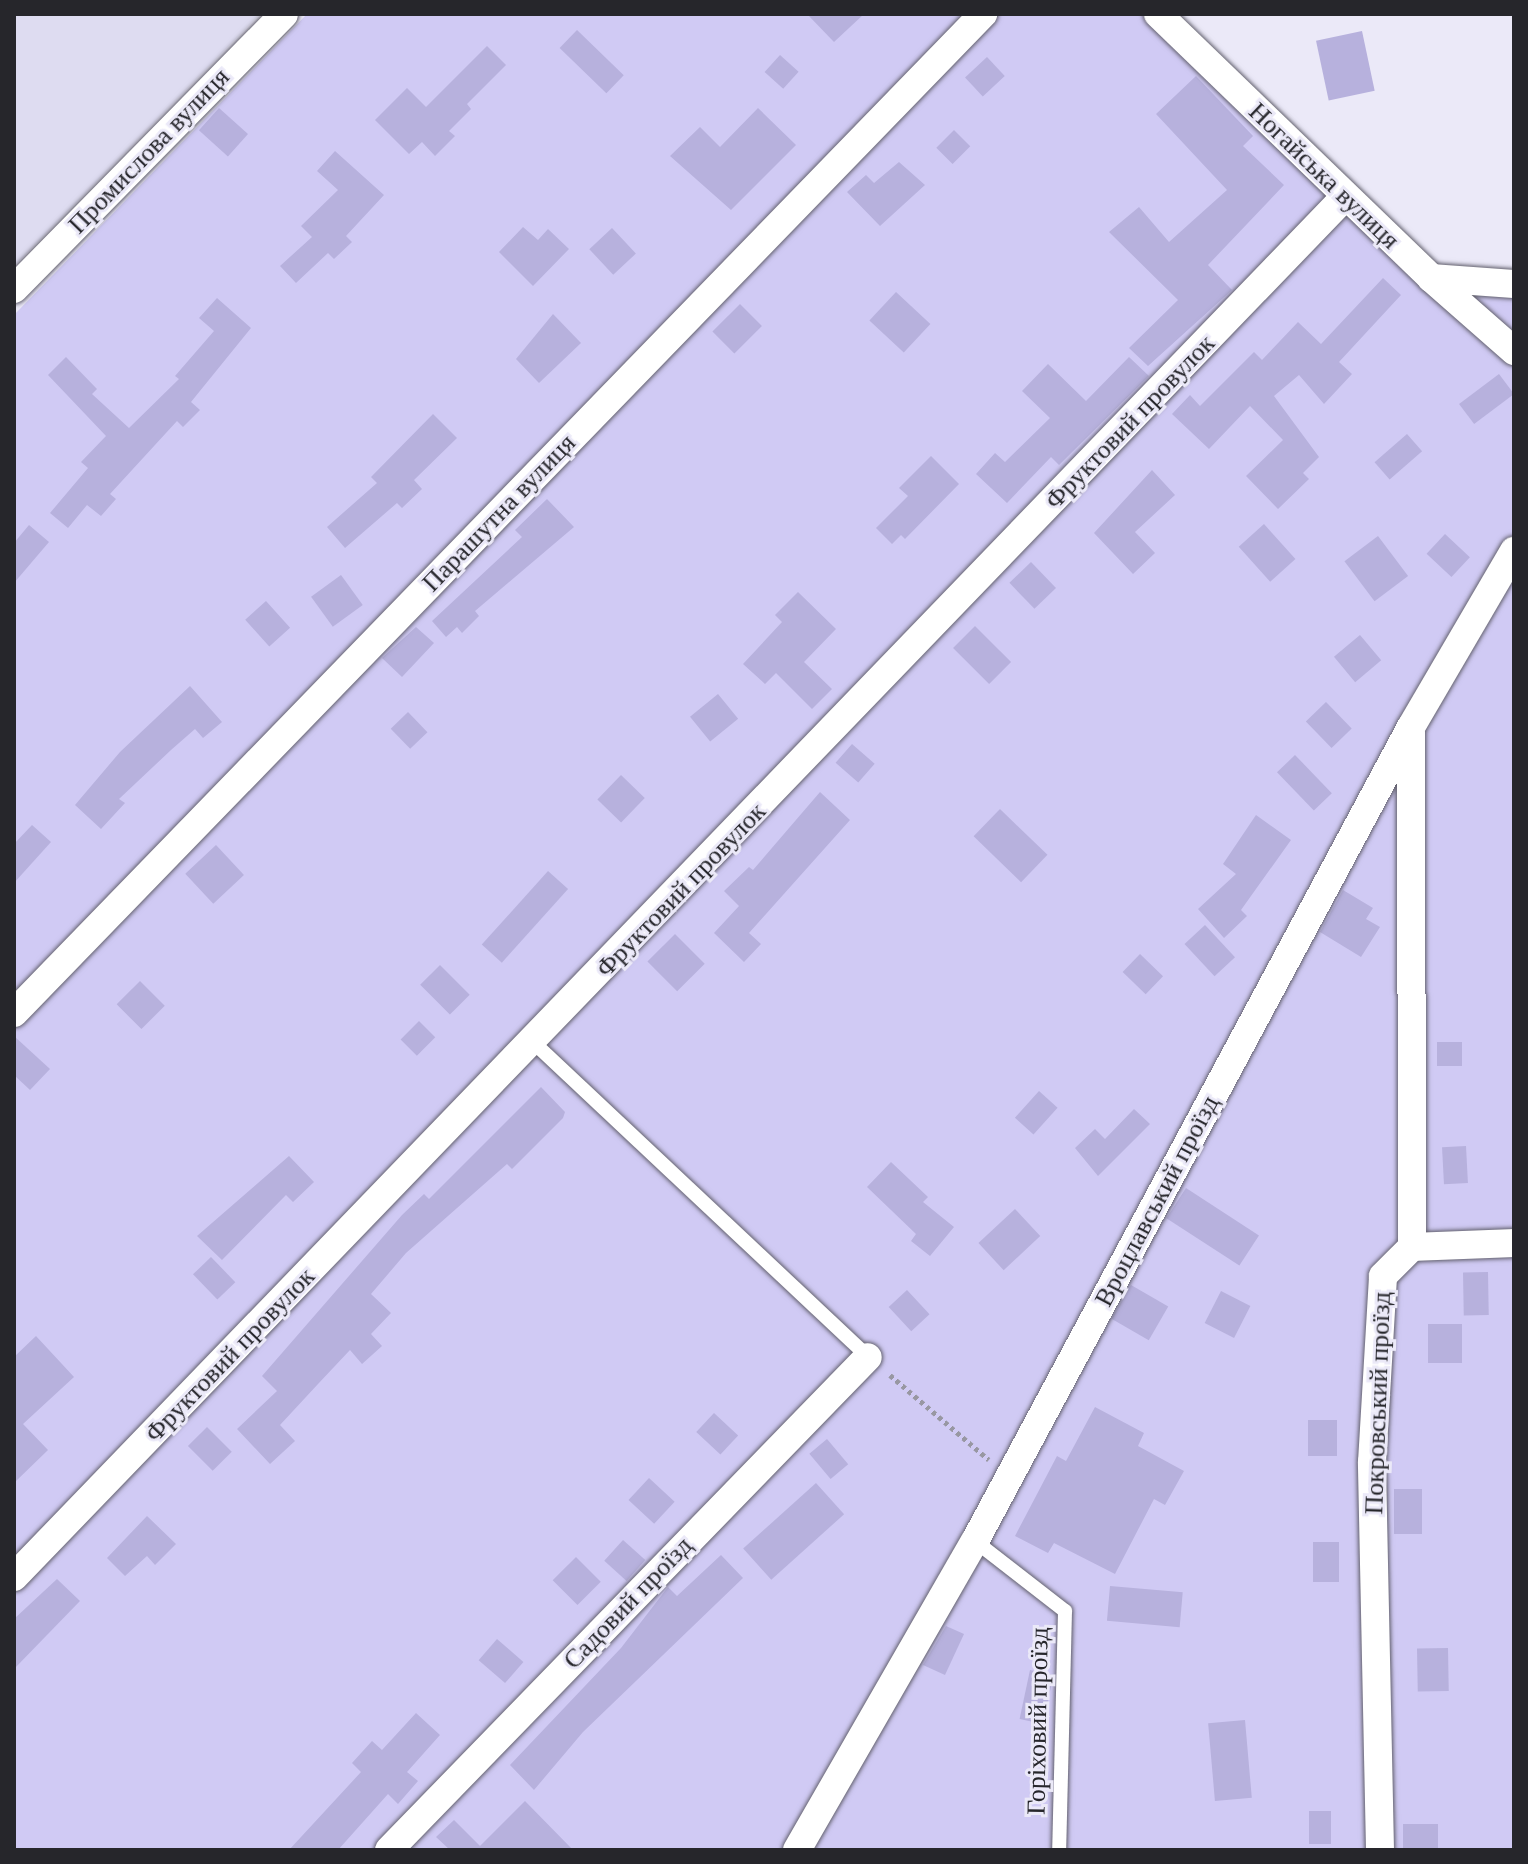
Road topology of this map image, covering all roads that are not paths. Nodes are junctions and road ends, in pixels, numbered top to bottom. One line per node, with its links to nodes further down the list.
1 (284, 14): 7 (street, Промислова вулиця)
2 (983, 14): 11 (street, Парашутна вулиця)
3 (1158, 14): 4 (street, Ногайська вулиця)
4 (1344, 198): 5 (street, Ногайська вулиця); 12 (street, Фруктовий провулок)
5 (1431, 278): 6 (street); 8 (street, Ногайська вулиця)
6 (1514, 284)
7 (14, 289)
8 (1514, 351)
9 (1514, 551): 10 (street, Вроцлавський проїзд)
10 (1411, 727): 14 (street); 16 (street, Вроцлавський проїзд)
11 (14, 1013)
12 (534, 1043): 15 (lane); 17 (street, Фруктовий провулок)
13 (1514, 1243): 14 (street)
14 (1412, 1247): 21 (street, Покровський проїзд)
15 (868, 1357): 18 (street, Садовий проїзд)
16 (975, 1541): 19 (street, Вроцлавський проїзд); 20 (lane, Горіховий проїзд)
17 (14, 1577)
18 (389, 1850)
19 (797, 1850)
20 (1059, 1850)
21 (1380, 1850)

